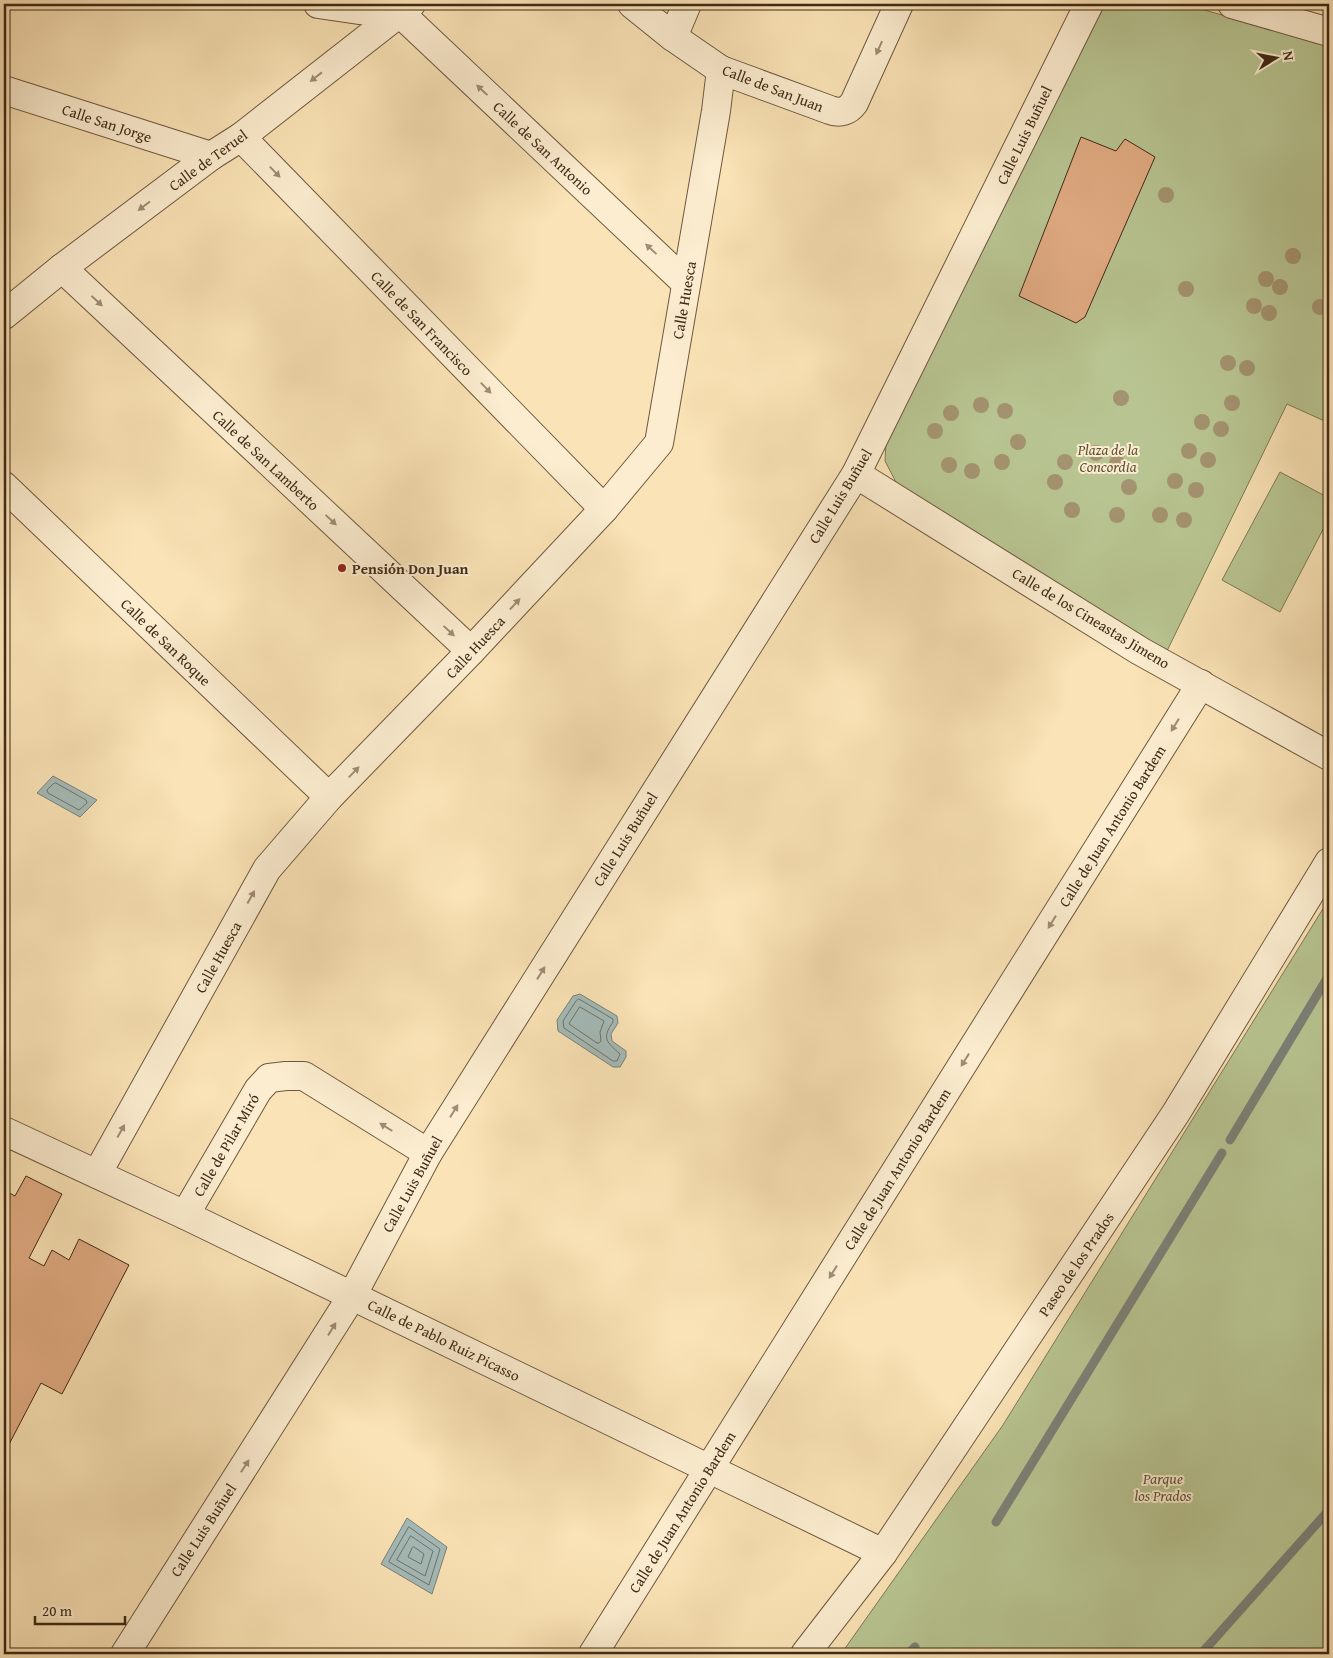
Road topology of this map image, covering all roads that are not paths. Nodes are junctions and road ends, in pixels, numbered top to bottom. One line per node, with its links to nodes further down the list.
1 (318, 4): 7 (street)
2 (632, 4): 9 (street, Calle de San Juan)
3 (687, 4): 9 (street)
4 (899, 4): 10 (street, Calle de San Juan, one-way to 10)
5 (1089, 4): 17 (street, Calle Luis Buñuel)
6 (1232, 4): 8 (street)
7 (406, 8): 12 (street, Calle de Teruel, one-way to 12); 15 (street, Calle de San Antonio, one-way to 7)
8 (1329, 32)
9 (673, 37): 10 (street, Calle de San Juan)
10 (721, 70): 15 (street, Calle Huesca)
11 (4, 90): 13 (street, Calle San Jorge)
12 (241, 137): 13 (street, Calle de Teruel); 19 (street, Calle de San Francisco, one-way to 19)
13 (210, 156): 14 (street, Calle de Teruel, one-way to 14)
14 (62, 268): 16 (street, Calle de Teruel); 20 (street, Calle de San Lamberto, one-way to 20)
15 (686, 283): 19 (street, Calle Huesca)
16 (4, 316)
17 (856, 474): 21 (street, Calle de los Cineastas Jimeno); 26 (street, Calle Luis Buñuel, one-way to 17)
18 (4, 486): 23 (street, Calle de San Roque)
19 (604, 509): 20 (street, Calle Huesca, one-way to 19)
20 (471, 651): 23 (street, Calle Huesca, one-way to 20)
21 (1201, 684): 22 (street, Calle de los Cineastas Jimeno); 30 (street, Calle de Juan Antonio Bardem, one-way to 30)
22 (1329, 756)
23 (329, 798): 27 (street, Calle Huesca, one-way to 23)
24 (1329, 862): 31 (street, Paseo de los Prados)
25 (4, 1131): 27 (street, Calle de Pablo Ruiz Picasso)
26 (428, 1152): 28 (street, Calle de Pilar Miró, one-way to 28); 29 (street, Calle Luis Buñuel)
27 (97, 1174): 28 (street, Calle de Pablo Ruiz Picasso)
28 (185, 1215): 29 (street, Calle de Pablo Ruiz Picasso)
29 (352, 1296): 30 (street, Calle de Pablo Ruiz Picasso); 32 (street, Calle Luis Buñuel, one-way to 29)
30 (709, 1468): 31 (street, Calle de Pablo Ruiz Picasso); 33 (street, Calle de Juan Antonio Bardem)
31 (883, 1553): 34 (street, Paseo de los Prados)
32 (124, 1654)
33 (593, 1654)
34 (805, 1654)

